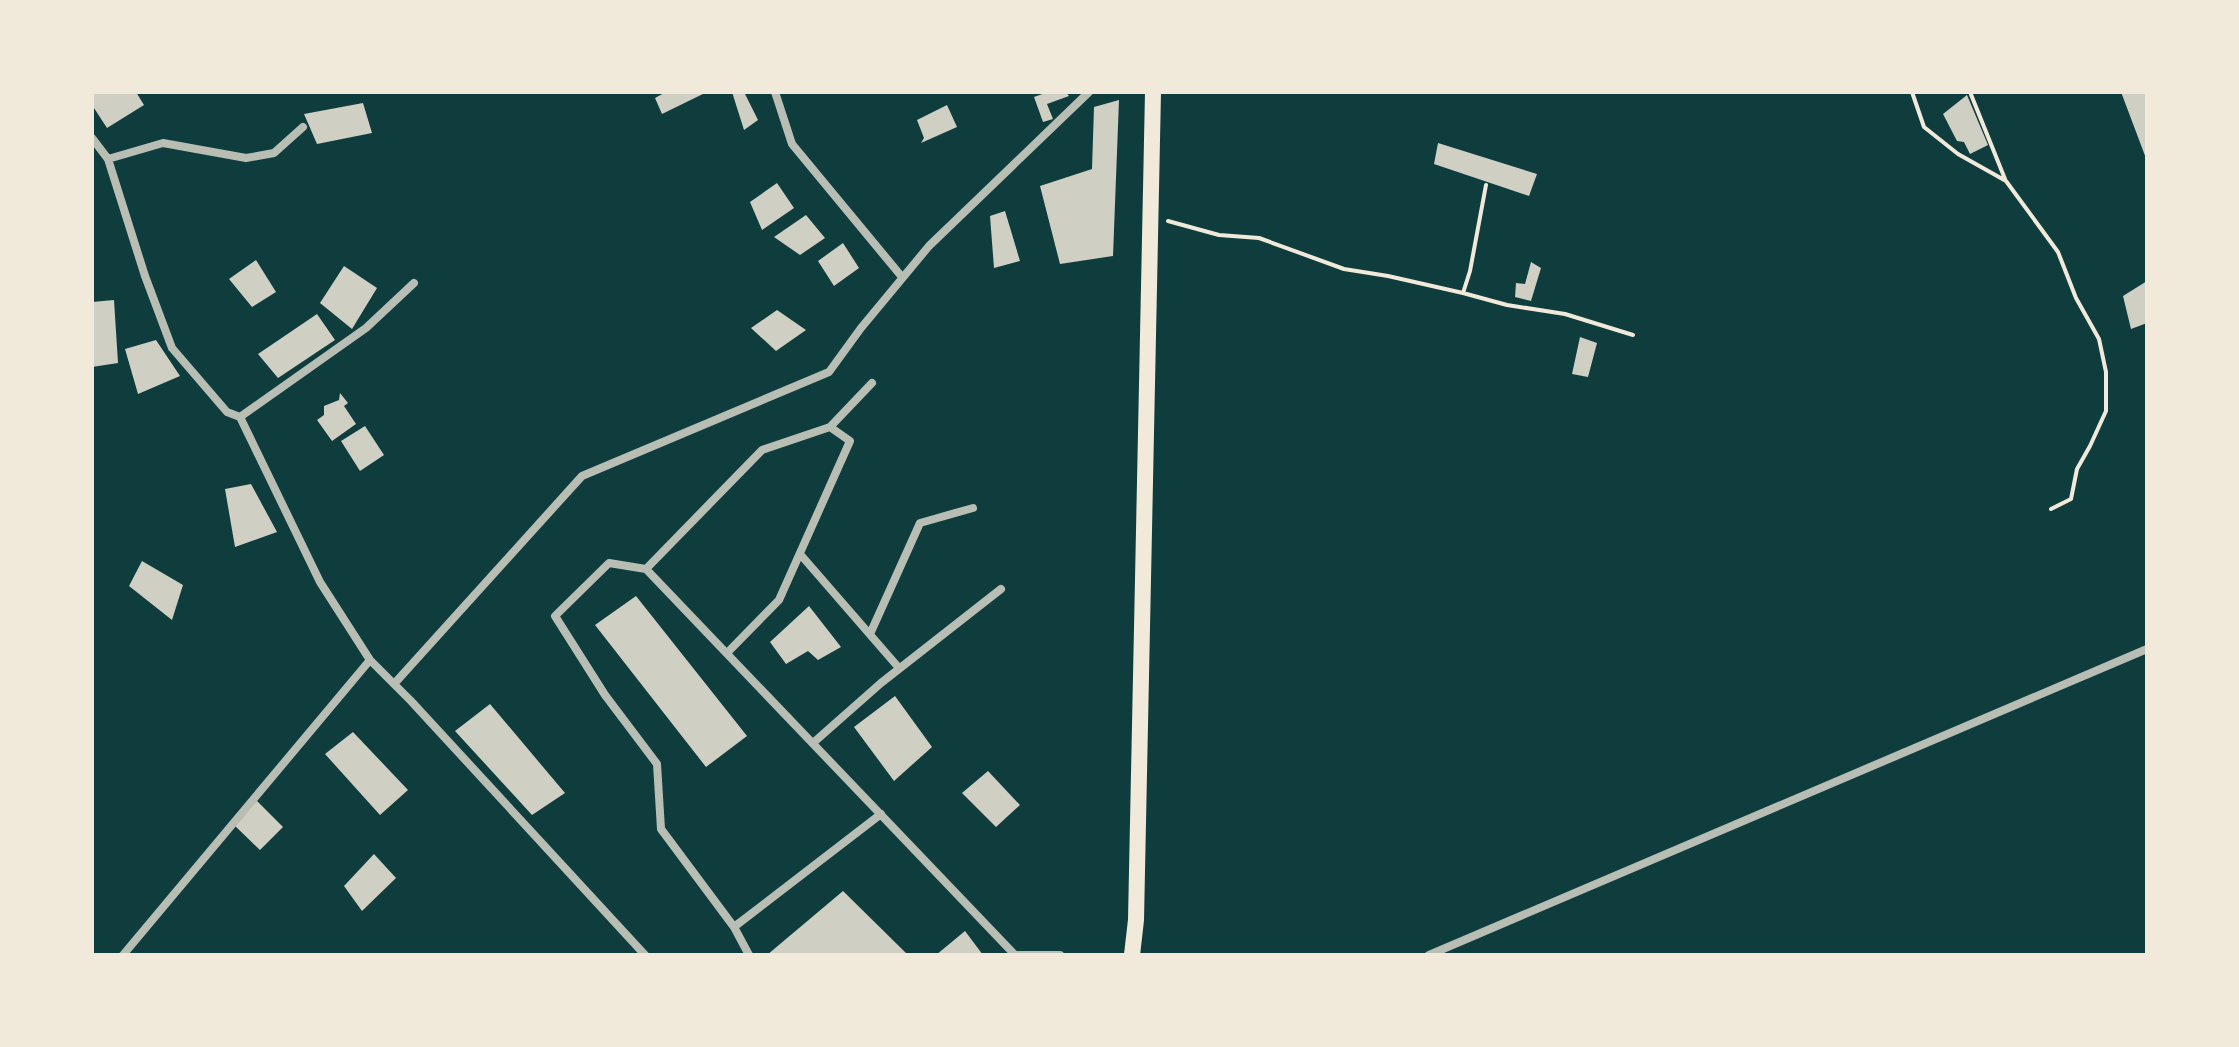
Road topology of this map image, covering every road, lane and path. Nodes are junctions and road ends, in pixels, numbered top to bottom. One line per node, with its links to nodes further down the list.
1 (775, 92): 12 (street)
2 (1089, 92): 12 (street)
3 (1153, 92): 11 (main road)
4 (1912, 92): 9 (path)
5 (1970, 92): 9 (path)
6 (303, 127): 8 (street)
7 (92, 138): 8 (street)
8 (108, 159): 17 (street)
9 (2006, 181): 20 (path)
10 (1486, 185): 14 (path)
11 (1150, 218): 14 (path); 38 (main road)
12 (902, 277): 29 (street)
13 (414, 283): 17 (street)
14 (1463, 293): 15 (path)
15 (1633, 335)
16 (872, 383): 18 (street)
17 (240, 417): 27 (street)
18 (830, 427): 21 (street); 22 (street)
19 (973, 508): 24 (street)
20 (2051, 509)
21 (800, 554): 24 (street); 26 (street)
22 (646, 569): 26 (street); 32 (street)
23 (1001, 589): 28 (street)
24 (870, 634): 28 (street)
25 (2147, 649): 39 (street)
26 (727, 653): 30 (street)
27 (370, 660): 29 (street); 33 (street)
28 (899, 668): 30 (street)
29 (394, 684): 34 (street)
30 (813, 743): 31 (street)
31 (881, 814): 32 (street); 36 (street)
32 (734, 927): 35 (street)
33 (123, 955)
34 (645, 955)
35 (749, 955)
36 (1015, 955): 37 (street)
37 (1060, 955)
38 (1132, 955)
39 (1429, 955)

